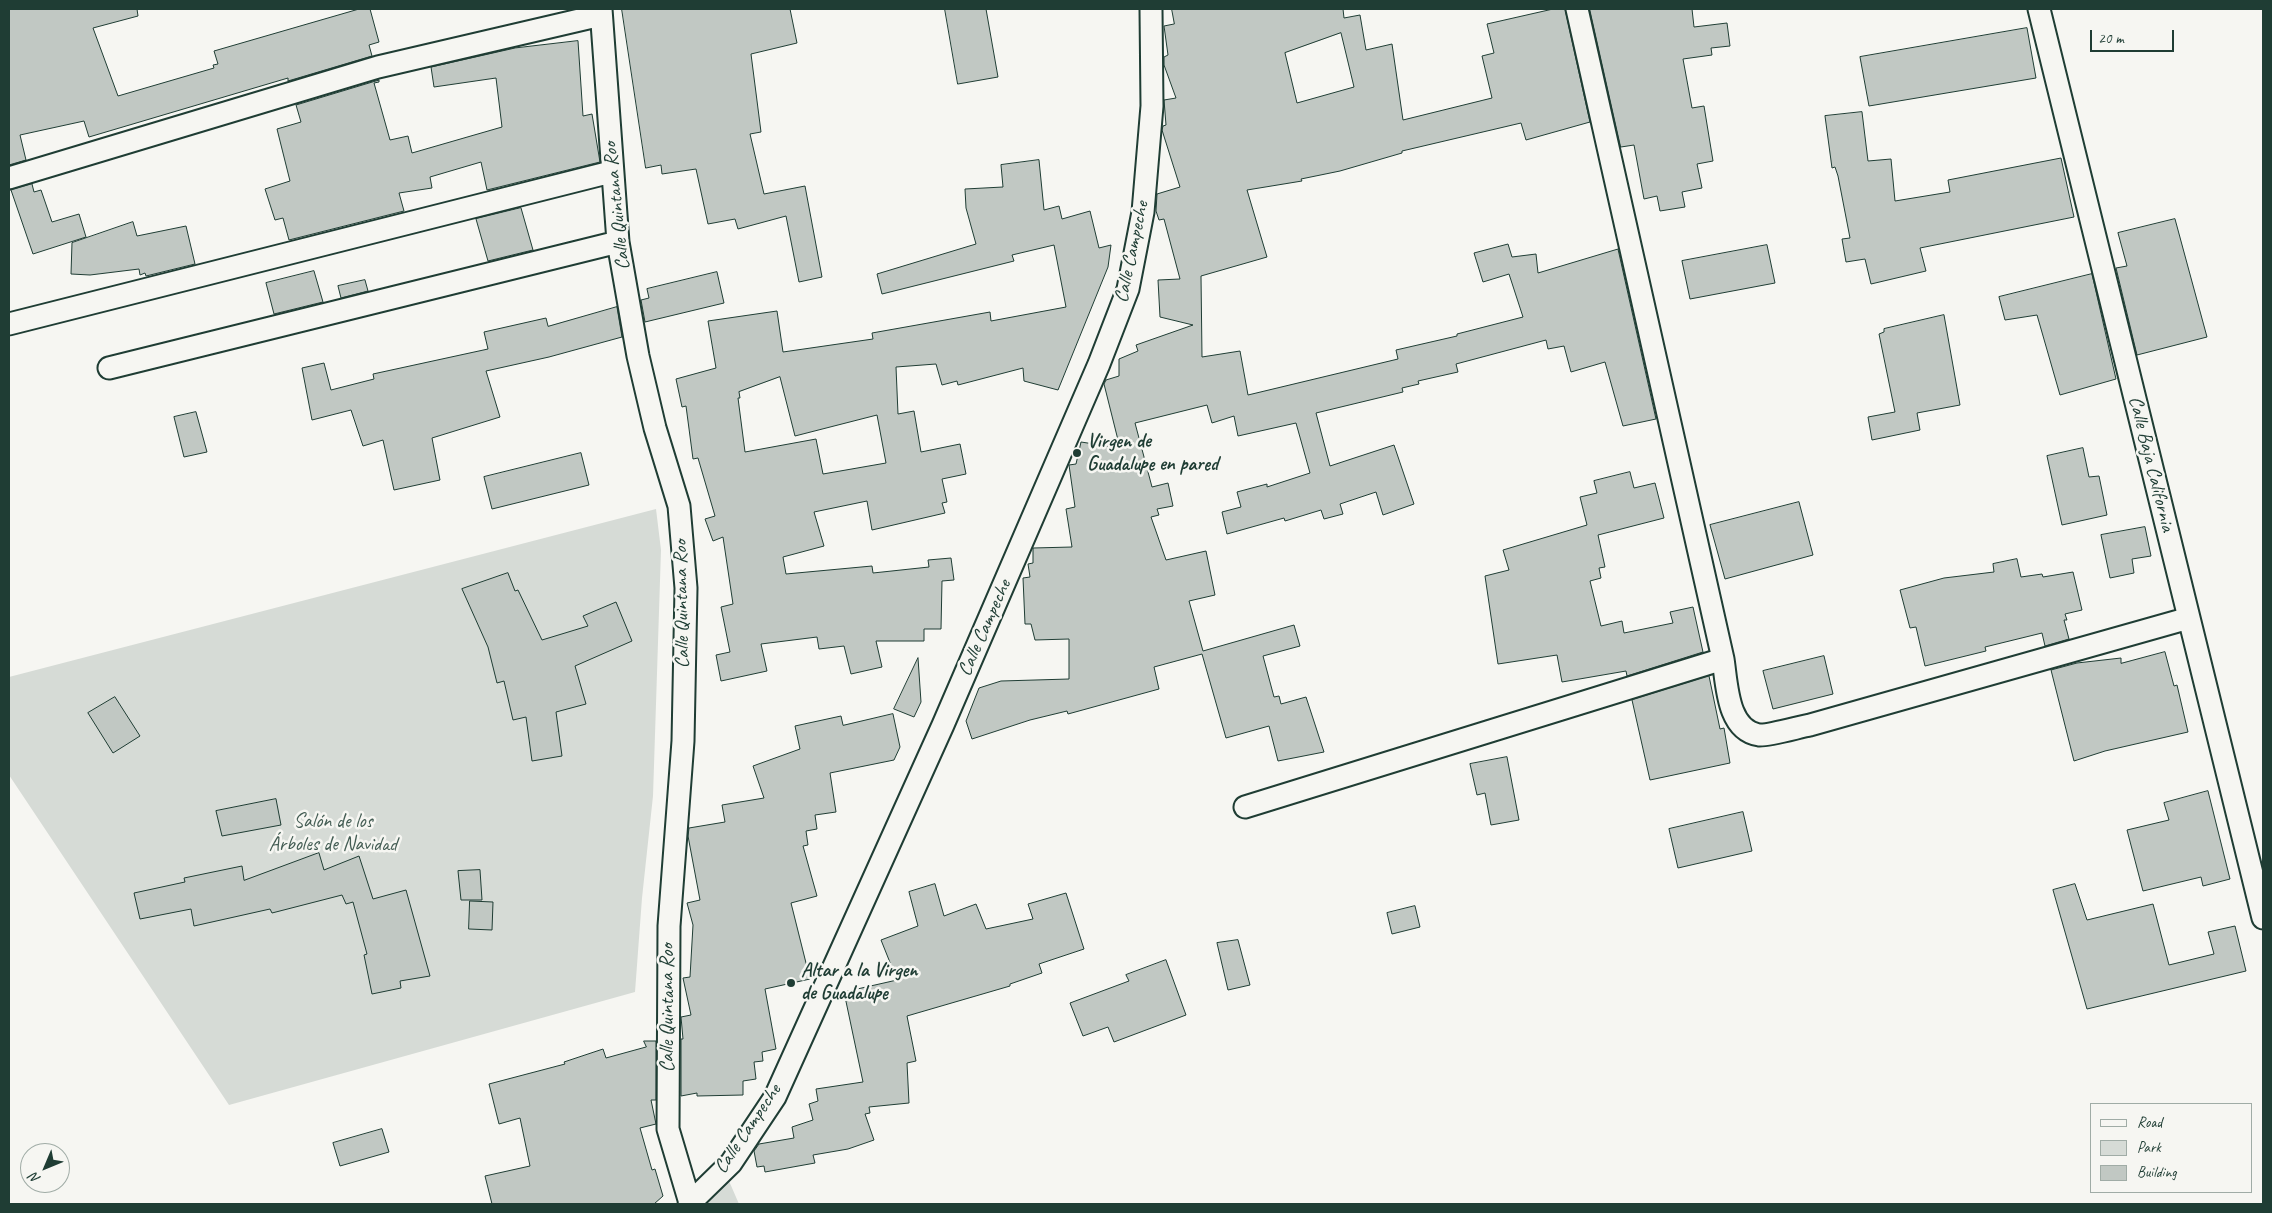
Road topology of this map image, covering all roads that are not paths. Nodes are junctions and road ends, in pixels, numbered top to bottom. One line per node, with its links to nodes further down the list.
1 (1151, 9): 14 (street, Calle Campeche)
2 (1577, 9): 11 (street)
3 (2039, 9): 10 (street, Calle Baja California)
4 (601, 12): 5 (street, Calle Quintana Roo); 6 (street)
5 (611, 172): 7 (street, Calle Quintana Roo); 8 (street)
6 (9, 178)
7 (618, 242): 9 (street); 14 (street, Calle Quintana Roo)
8 (9, 324)
9 (109, 368)
10 (2189, 618): 11 (street); 13 (street, Calle Baja California)
11 (1723, 659): 12 (street)
12 (1245, 807)
13 (2263, 918)
14 (689, 1204)

